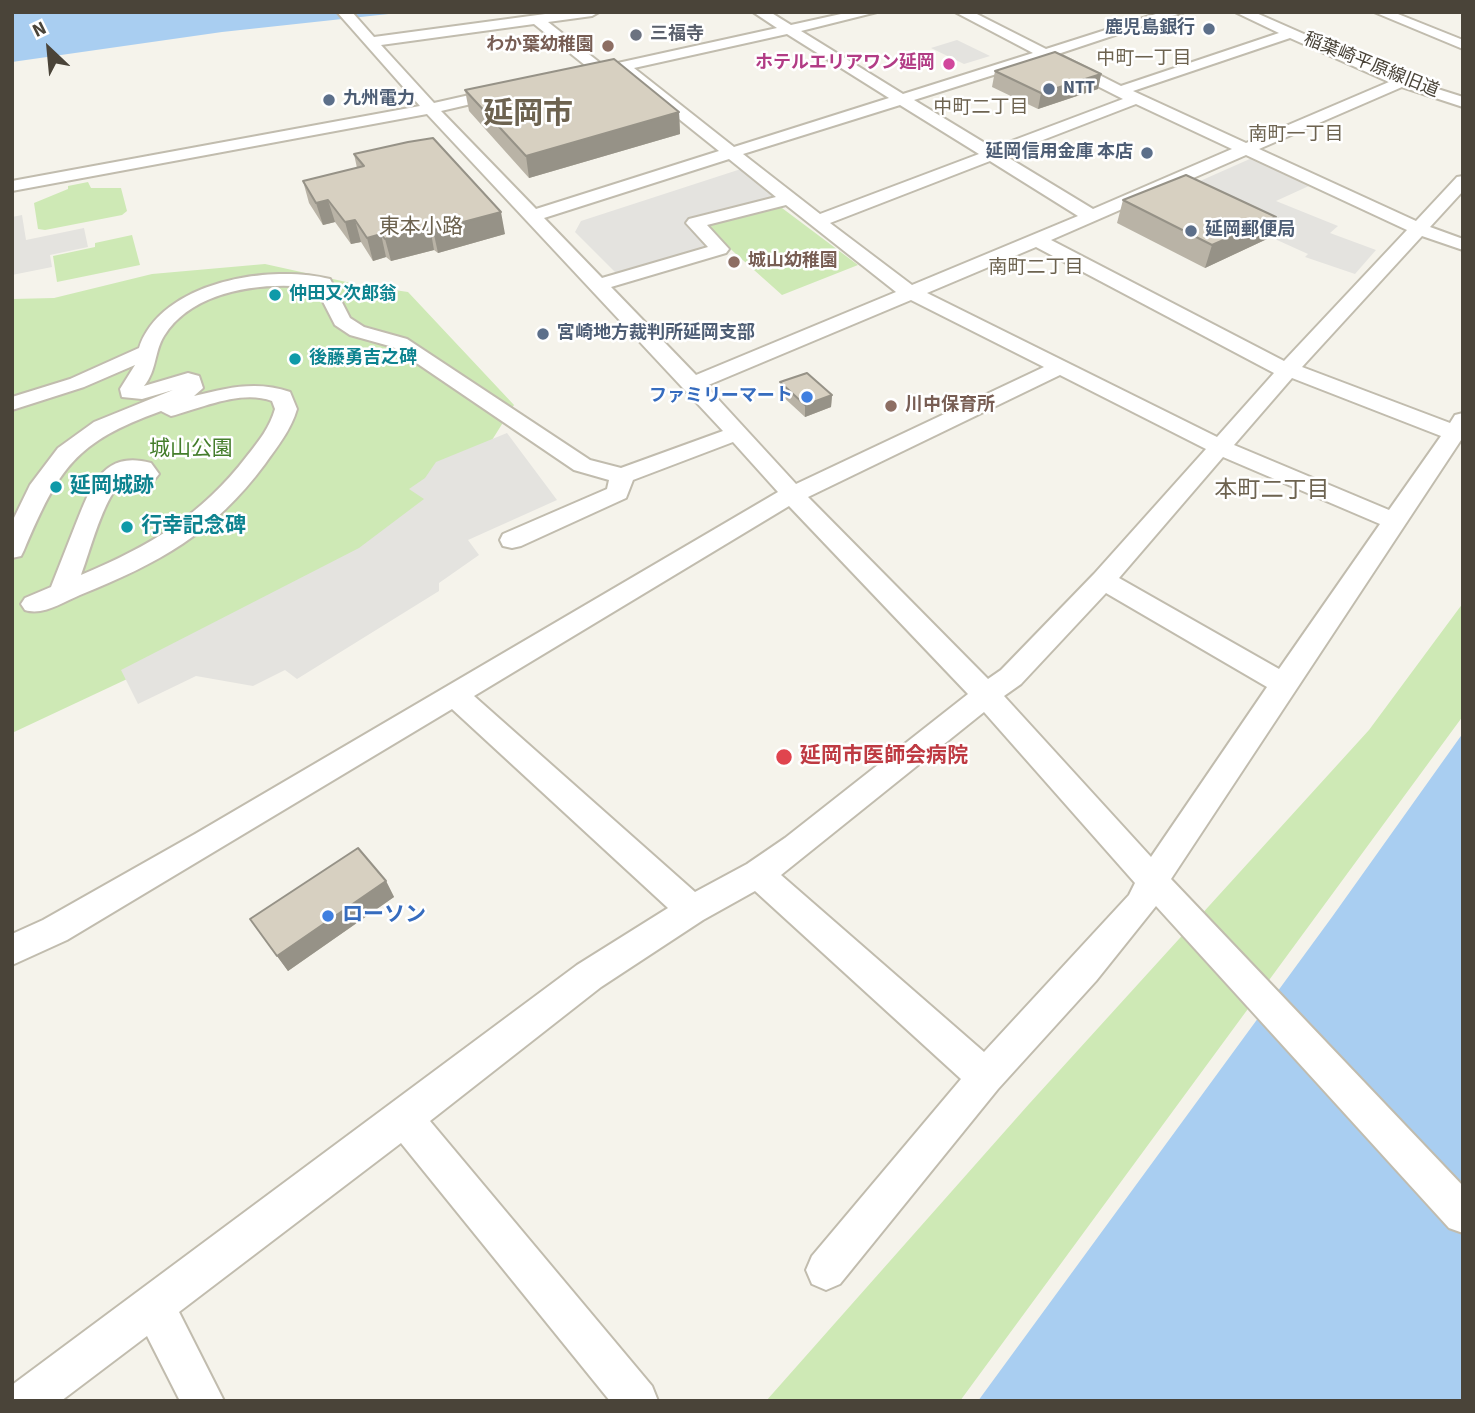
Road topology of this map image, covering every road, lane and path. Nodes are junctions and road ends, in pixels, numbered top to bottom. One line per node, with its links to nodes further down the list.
1 (344, 12): 12 (street)
2 (592, 12): 9 (street)
3 (761, 12): 10 (street)
4 (870, 12): 10 (street)
5 (962, 12): 14 (street)
6 (1177, 12): 14 (street)
7 (1242, 12): 11 (street, 稲葉崎平原線旧道)
8 (1381, 12): 13 (street)
9 (537, 20): 12 (street); 15 (street)
10 (788, 29): 15 (street); 19 (street)
11 (1290, 34): 16 (street, 稲葉崎平原線旧道); 18 (street)
12 (365, 36): 22 (street)
13 (1463, 45)
14 (1044, 53): 18 (street); 19 (street)
15 (622, 66): 24 (street)
16 (1401, 82): 21 (street, 稲葉崎平原線旧道); 23 (street)
17 (519, 89): 22 (street)
18 (1119, 91): 20 (street)
19 (902, 99): 24 (street); 25 (street)
20 (1136, 99): 23 (street); 25 (street)
21 (1463, 102)
22 (432, 108): 27 (street); 29 (street)
23 (1247, 149): 30 (street); 32 (street)
24 (731, 154): 28 (street); 29 (street)
25 (993, 154): 30 (street); 31 (street)
26 (1463, 181): 32 (street)
27 (12, 186)
28 (788, 199): 31 (street); 35 (street)
29 (533, 216): 35 (street)
30 (1091, 216): 33 (street)
31 (816, 222): 36 (street)
32 (1417, 229): 34 (street); 39 (street)
33 (1037, 240): 36 (street); 39 (street)
34 (1463, 245)
35 (599, 285): 40 (street)
36 (911, 292): 38 (street); 40 (street)
37 (146, 352): 41 (street); 43 (street); 47 (street)
38 (1059, 368): 45 (street); 48 (street)
39 (1288, 370): 42 (street); 45 (street)
40 (693, 384): 44 (street)
41 (12, 404)
42 (1458, 427): 49 (street)
43 (89, 433): 51 (street); 53 (street)
44 (738, 433): 47 (street); 48 (street)
45 (1221, 448): 49 (street); 52 (street)
46 (147, 474): 53 (street)
47 (622, 476): 50 (street)
48 (792, 495): 56 (street); 57 (street)
49 (1393, 521): 55 (street)
50 (512, 540)
51 (12, 550)
52 (1102, 580): 55 (street); 57 (street)
53 (62, 592): 54 (street)
54 (34, 604)
55 (1283, 684): 59 (street)
56 (455, 695): 60 (street); 61 (street)
57 (986, 695): 58 (street); 59 (street)
58 (758, 874): 60 (street); 62 (street)
59 (1152, 880): 62 (street); 64 (street)
60 (692, 910): 63 (street)
61 (12, 950)
62 (985, 1077): 65 (street)
63 (404, 1118): 66 (street); 69 (street)
64 (1463, 1214)
65 (826, 1270)
66 (153, 1305): 67 (street); 68 (street)
67 (26, 1401)
68 (203, 1401)
69 (637, 1401)

